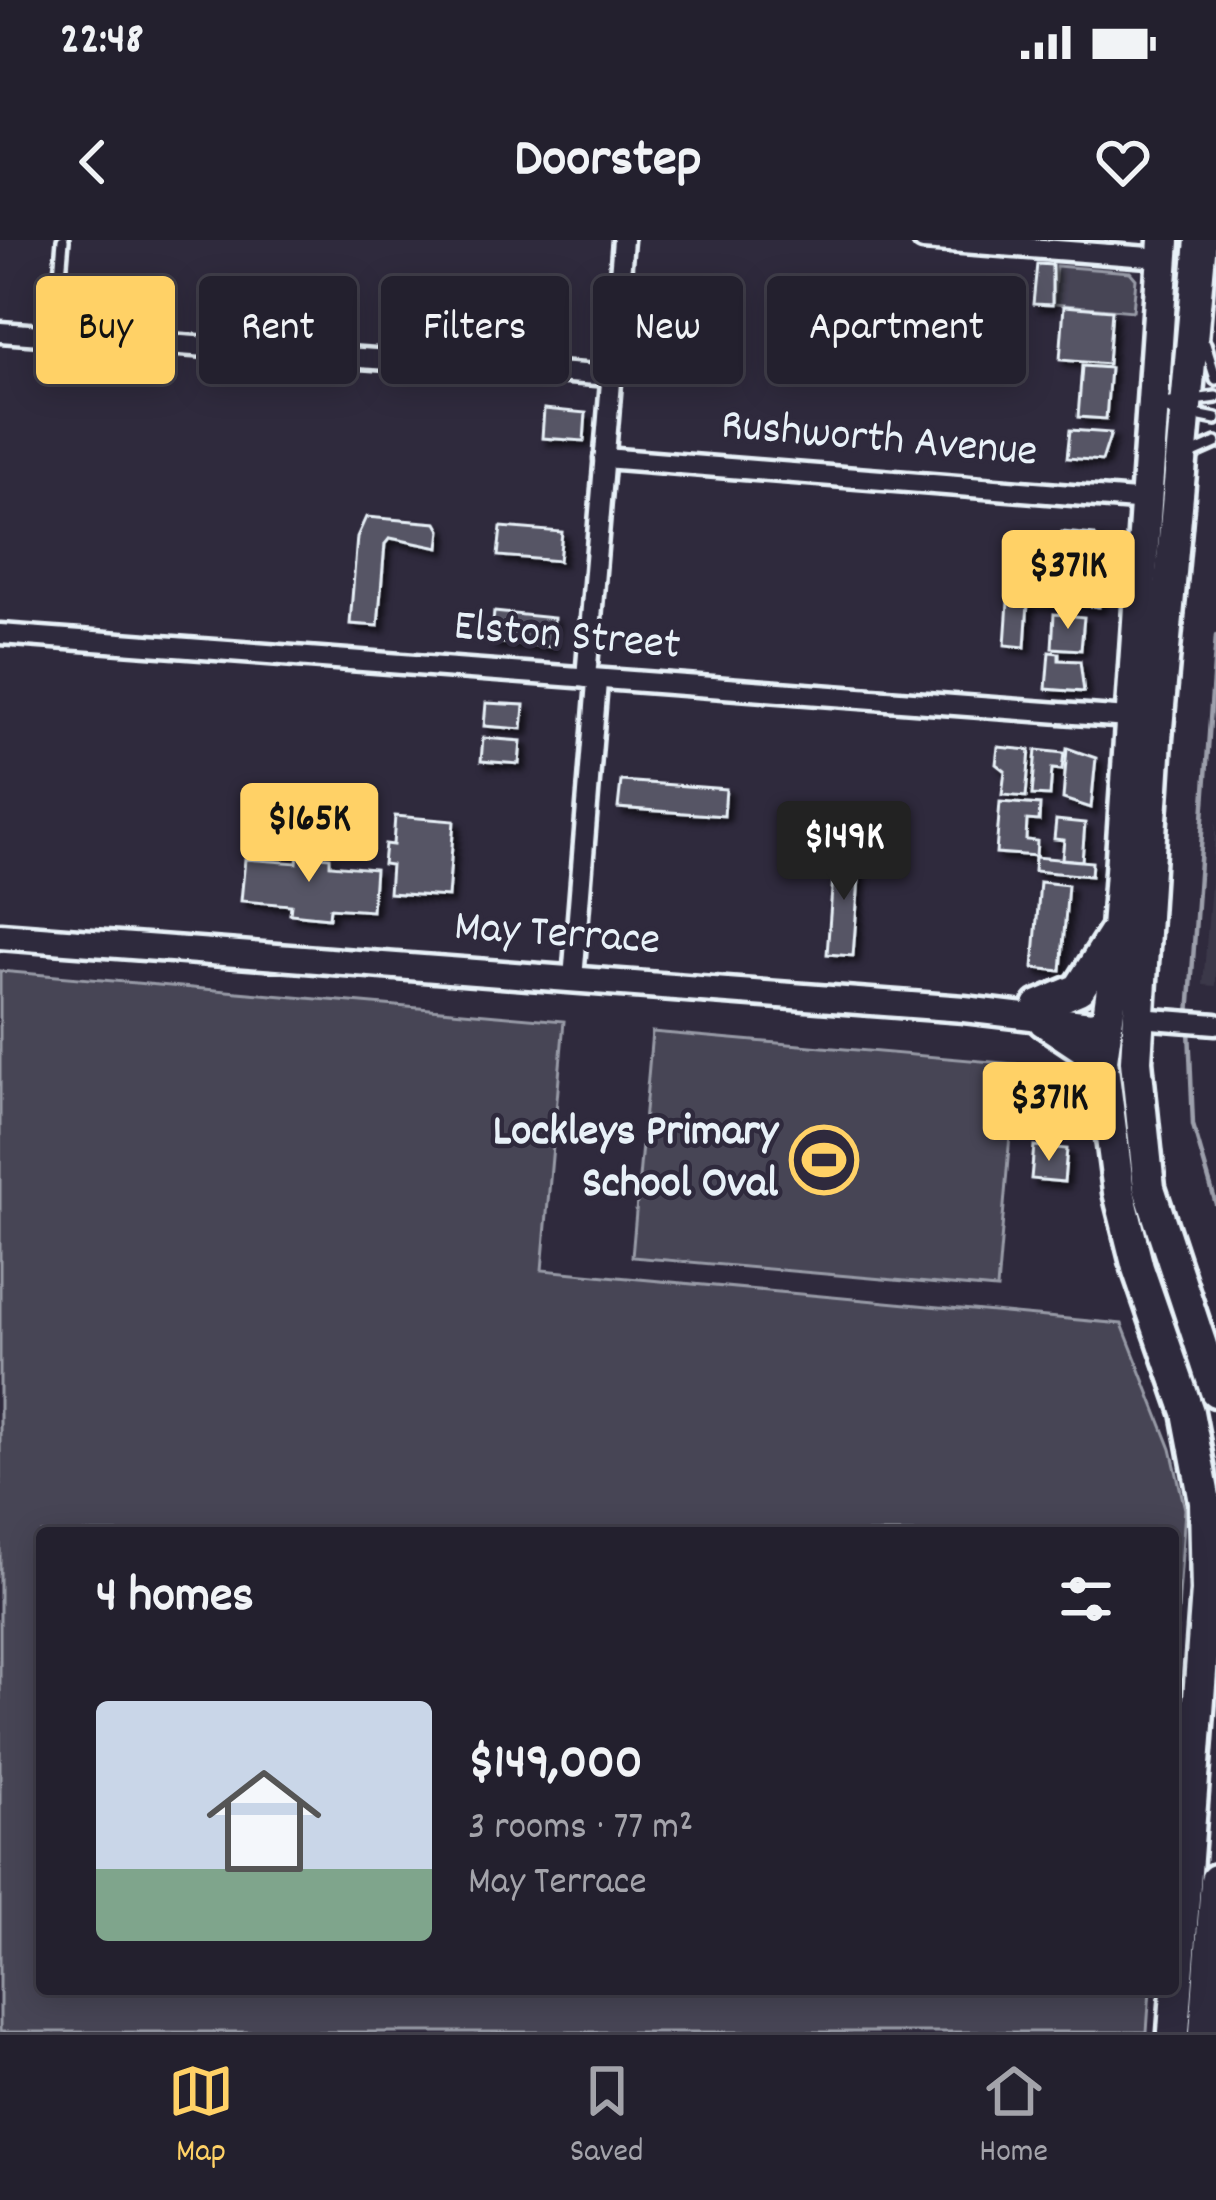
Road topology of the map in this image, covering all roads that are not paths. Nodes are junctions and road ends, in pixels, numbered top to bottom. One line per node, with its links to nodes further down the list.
1 (63, 240): 6 (lane)
2 (622, 240): 7 (street)
3 (923, 240): 5 (street)
4 (1201, 240): 12 (lane); 15 (main road)
5 (1169, 246): 14 (main road)
6 (60, 276)
7 (619, 276)
8 (0, 332): 9 (street)
9 (36, 333)
10 (175, 343): 11 (street)
11 (593, 375)
12 (1216, 379)
13 (609, 384): 18 (street)
14 (1154, 406): 15 (lane); 15 (lane); 19 (main road)
15 (1203, 407): 17 (main road)
16 (1216, 443): 17 (lane)
17 (1191, 457): 25 (main road)
18 (604, 458): 19 (street, Rushworth Avenue); 21 (street)
19 (1148, 501): 22 (main road)
20 (0, 634): 21 (street, Elston Street)
21 (592, 680): 22 (street, Elston Street); 26 (street)
22 (1128, 718): 23 (main road)
23 (1115, 932): 27 (main road); 29 (main road)
24 (0, 936): 26 (street, May Terrace)
25 (1144, 956): 28 (main road); 29 (main road)
26 (573, 979): 27 (street, May Terrace)
27 (1042, 1013): 29 (street, May Terrace); 32 (main road)
28 (1139, 1018): 30 (street); 31 (main road)
29 (1106, 1020): 31 (main road); 32 (main road)
30 (1208, 1023)
31 (1136, 1060): 33 (main road)
32 (1106, 1104): 35 (main road)
33 (1216, 1391)
34 (1216, 1880): 38 (main road)
35 (1179, 1965)
36 (1177, 1995): 37 (main road)
37 (1174, 2032)
38 (1204, 2032)

